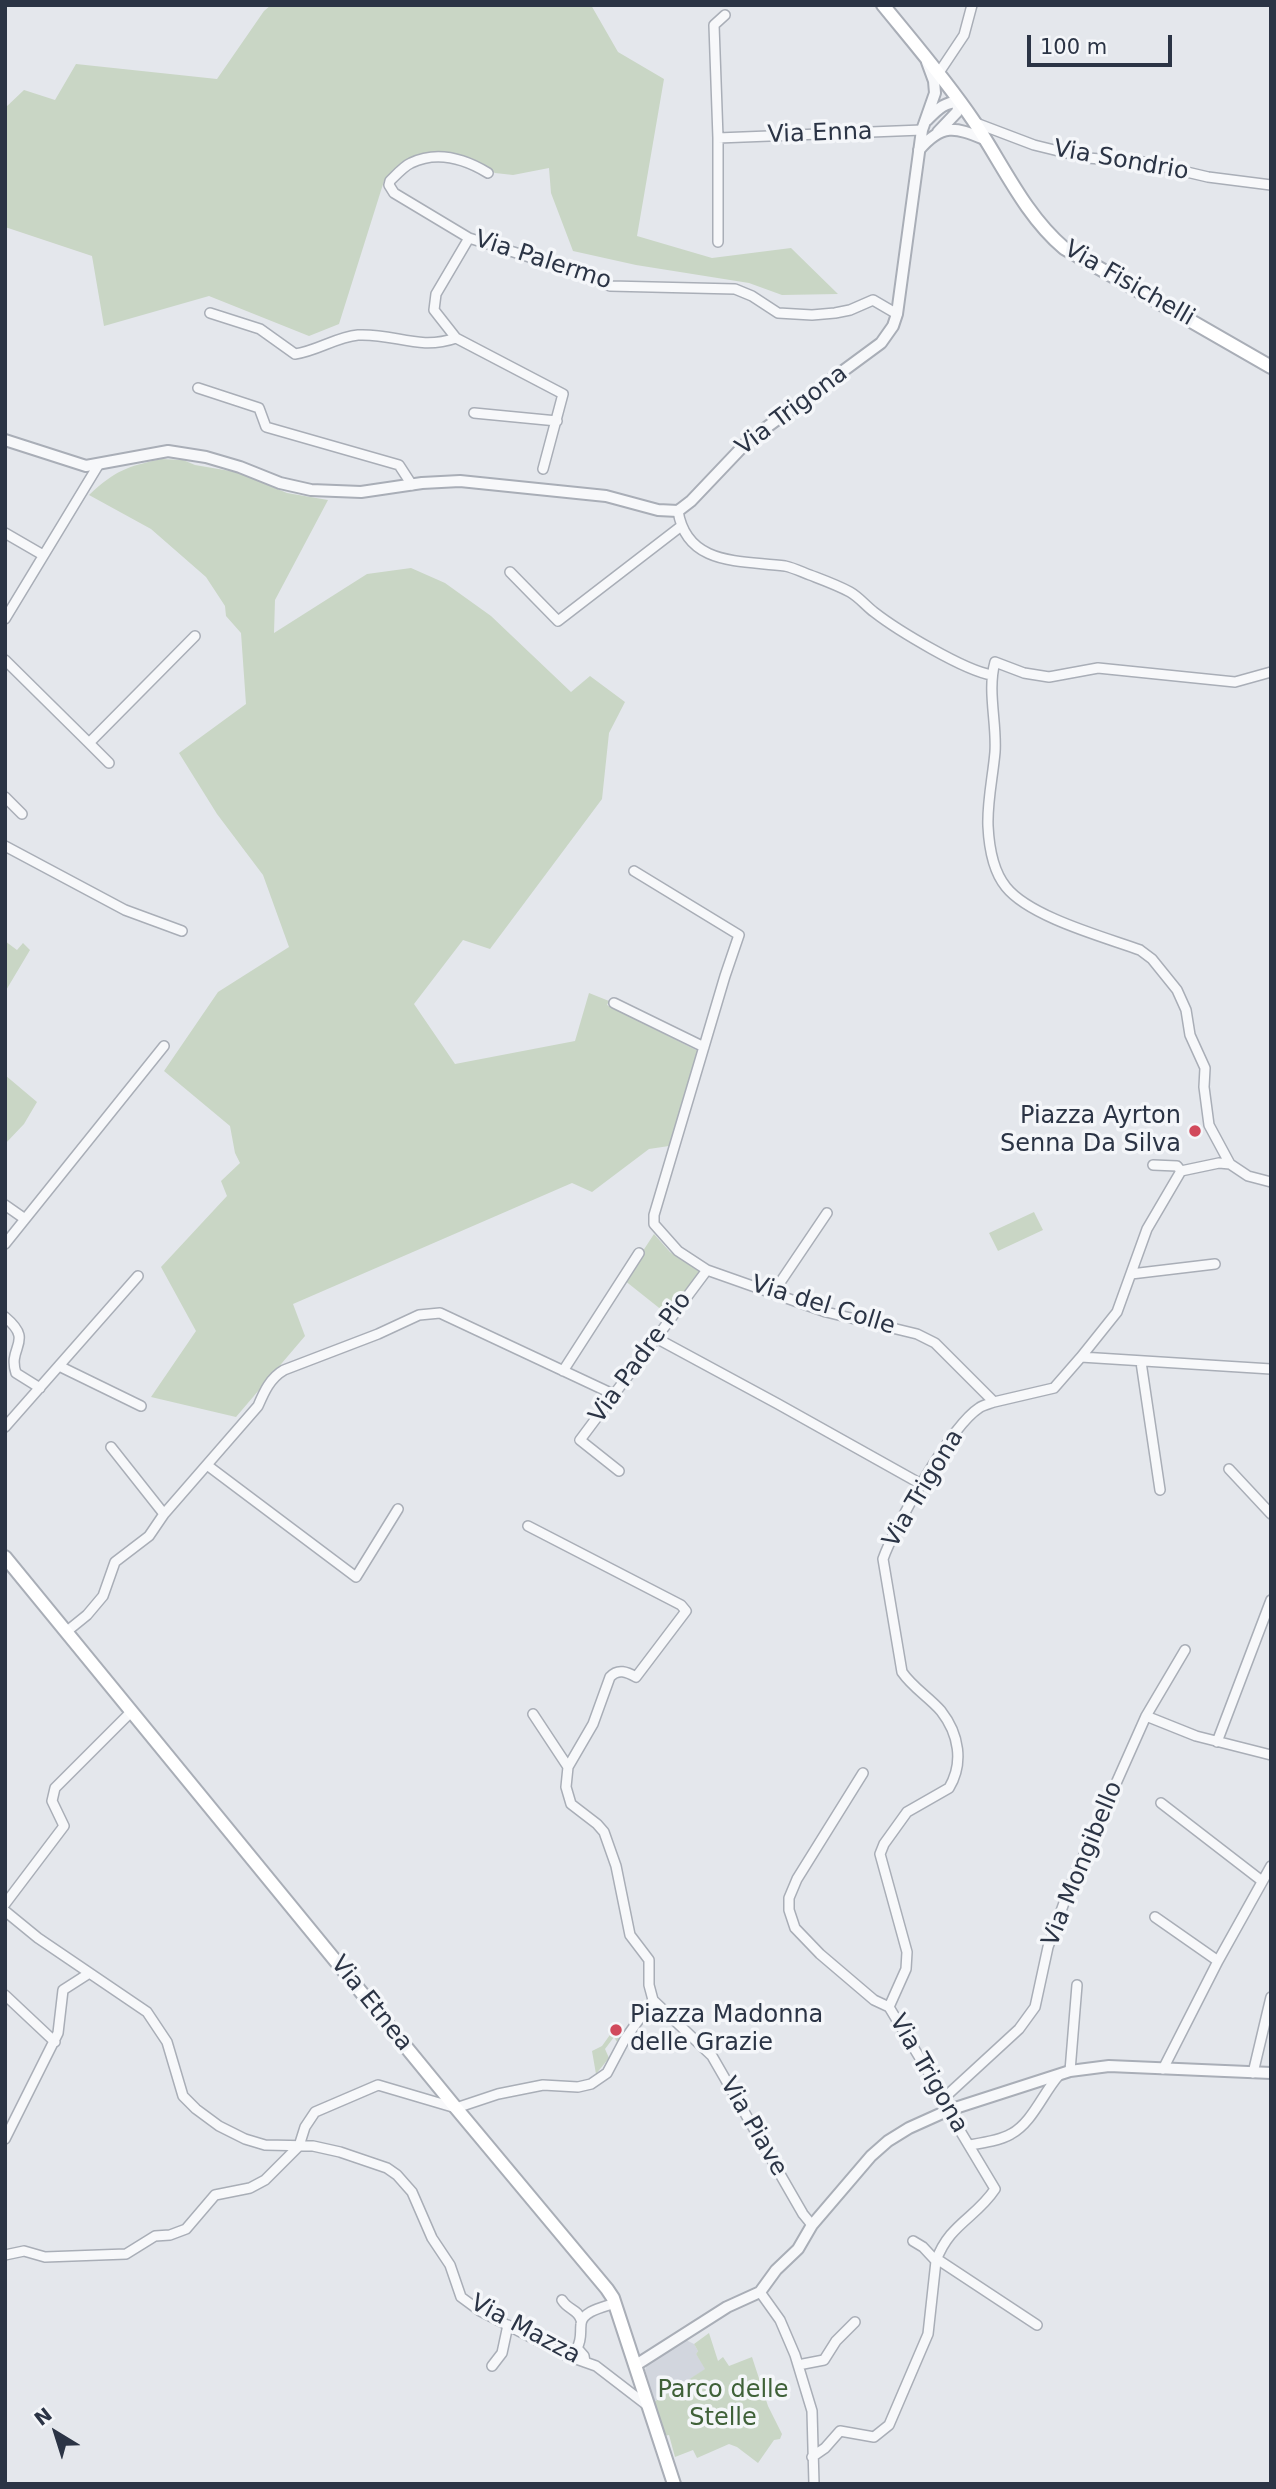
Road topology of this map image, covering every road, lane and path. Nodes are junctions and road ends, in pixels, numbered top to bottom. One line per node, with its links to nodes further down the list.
1 (883, 5): 4 (main road, Via Fisichelli)
2 (972, 5): 5 (street)
3 (725, 15): 10 (street)
4 (925, 56): 5 (main road, Via Fisichelli); 8 (street, Via Trigona)
5 (938, 74): 6 (main road, Via Fisichelli)
6 (960, 102): 7 (main road, Via Fisichelli); 8 (street); 9 (street)
7 (975, 123): 11 (main road, Via Fisichelli); 14 (street, Via Sondrio)
8 (923, 126): 10 (street, Via Enna); 12 (street, Via Trigona)
9 (938, 132): 11 (street); 12 (street)
10 (718, 138): 16 (street)
11 (984, 139): 20 (main road, Via Fisichelli)
12 (919, 149): 18 (street, Via Trigona)
13 (488, 173): 15 (street, Via Palermo)
14 (1271, 185)
15 (469, 238): 18 (street, Via Palermo); 19 (street)
16 (718, 242)
17 (211, 313): 19 (street)
18 (897, 314): 28 (street, Via Trigona)
19 (456, 338): 23 (street)
20 (1271, 367)
21 (198, 388): 27 (street)
22 (474, 413): 23 (street)
23 (557, 421): 26 (street)
24 (5, 440): 25 (street)
25 (99, 464): 27 (street); 31 (street)
26 (543, 469)
27 (412, 485): 28 (street)
28 (678, 511): 29 (street)
29 (680, 527): 32 (street); 37 (street)
30 (5, 533): 31 (street)
31 (43, 555): 33 (street)
32 (510, 572)
33 (5, 619)
34 (194, 636): 38 (street)
35 (5, 660): 38 (street)
36 (1271, 672): 37 (street)
37 (992, 675): 48 (street)
38 (89, 743): 39 (street)
39 (109, 763)
40 (5, 797): 41 (street)
41 (22, 814)
42 (5, 846): 44 (street)
43 (634, 871): 47 (street, Via del Colle)
44 (182, 931)
45 (614, 1003): 47 (street)
46 (164, 1046): 54 (street)
47 (704, 1047): 58 (street, Via del Colle)
48 (1230, 1164): 50 (street); 51 (street)
49 (1153, 1165): 50 (street)
50 (1181, 1171): 59 (street)
51 (1271, 1182)
52 (5, 1205): 54 (street)
53 (827, 1213): 61 (street)
54 (25, 1219): 55 (street)
55 (5, 1244)
56 (639, 1253): 70 (street)
57 (1215, 1265): 59 (street)
58 (707, 1270): 61 (street, Via del Colle); 63 (street, Via Padre Pio)
59 (1131, 1274): 64 (street)
60 (138, 1276): 67 (street)
61 (773, 1293): 73 (street, Via del Colle)
62 (5, 1317): 66 (street)
63 (656, 1338): 72 (street, Via Padre Pio); 80 (street)
64 (1081, 1357): 65 (street); 73 (street)
65 (1141, 1362): 68 (street); 81 (street)
66 (14, 1363): 69 (street); 71 (street)
67 (59, 1366): 71 (street); 74 (street)
68 (1271, 1369)
69 (5, 1370)
70 (563, 1371): 72 (street); 77 (street)
71 (40, 1388): 75 (street)
72 (615, 1395): 79 (street, Via Padre Pio)
73 (994, 1402): 80 (street, Via Trigona)
74 (141, 1406)
75 (5, 1427)
76 (111, 1447): 83 (street)
77 (207, 1465): 82 (street); 83 (street)
78 (1229, 1469): 84 (street)
79 (619, 1471)
80 (921, 1484): 109 (street, Via Trigona)
81 (1160, 1490)
82 (398, 1509)
83 (164, 1514): 88 (street)
84 (1271, 1514)
85 (528, 1526): 95 (street)
86 (5, 1558): 88 (main road, Via Etnea)
87 (1271, 1600): 93 (street)
88 (66, 1632): 90 (main road, Via Etnea)
89 (1185, 1650): 92 (street, Via Mongibello)
90 (132, 1711): 100 (street); 116 (main road, Via Etnea)
91 (533, 1714): 95 (street)
92 (1146, 1716): 93 (street); 115 (street, Via Mongibello)
93 (1217, 1742): 94 (street)
94 (1271, 1755)
95 (568, 1767): 108 (street)
96 (863, 1773): 109 (street)
97 (1161, 1803): 99 (street)
98 (1271, 1866): 99 (street)
99 (1262, 1881): 103 (street)
100 (5, 1904)
101 (5, 1911): 104 (street, Via Mazza)
102 (1155, 1917): 103 (street)
103 (1218, 1961): 111 (street)
104 (88, 1973): 110 (street); 119 (street, Via Mazza)
105 (1077, 1985): 112 (street)
106 (5, 1994): 110 (street)
107 (1271, 1997): 113 (street)
108 (653, 2000): 116 (street); 121 (street, Via Piave)
109 (889, 2007): 115 (street, Via Trigona)
110 (55, 2042): 118 (street)
111 (1163, 2069): 112 (street); 113 (street)
112 (1065, 2072): 117 (street); 120 (street)
113 (1253, 2073): 114 (street)
114 (1271, 2073)
115 (944, 2098): 117 (street, Via Trigona)
116 (456, 2108): 119 (street); 127 (main road, Via Etnea)
117 (949, 2110): 120 (street, Via Trigona); 121 (street)
118 (5, 2139)
119 (299, 2146): 123 (street); 130 (street, Via Mazza)
120 (969, 2146): 124 (street, Via Trigona)
121 (812, 2225): 125 (street)
122 (913, 2241): 124 (street)
123 (5, 2255)
124 (937, 2260): 131 (street); 137 (street, Via Trigona)
125 (760, 2292): 133 (street); 134 (street)
126 (562, 2300): 128 (street)
127 (614, 2303): 128 (street); 133 (main road, Via Etnea)
128 (581, 2320): 132 (street)
129 (855, 2322): 134 (street)
130 (508, 2325): 132 (street, Via Mazza); 135 (street)
131 (1037, 2325)
132 (584, 2362): 136 (street, Via Mazza)
133 (636, 2365): 136 (main road, Via Etnea)
134 (798, 2365): 137 (street)
135 (492, 2366)
136 (649, 2407): 138 (main road, Via Etnea)
137 (812, 2456): 139 (street)
138 (674, 2484)
139 (814, 2484)

